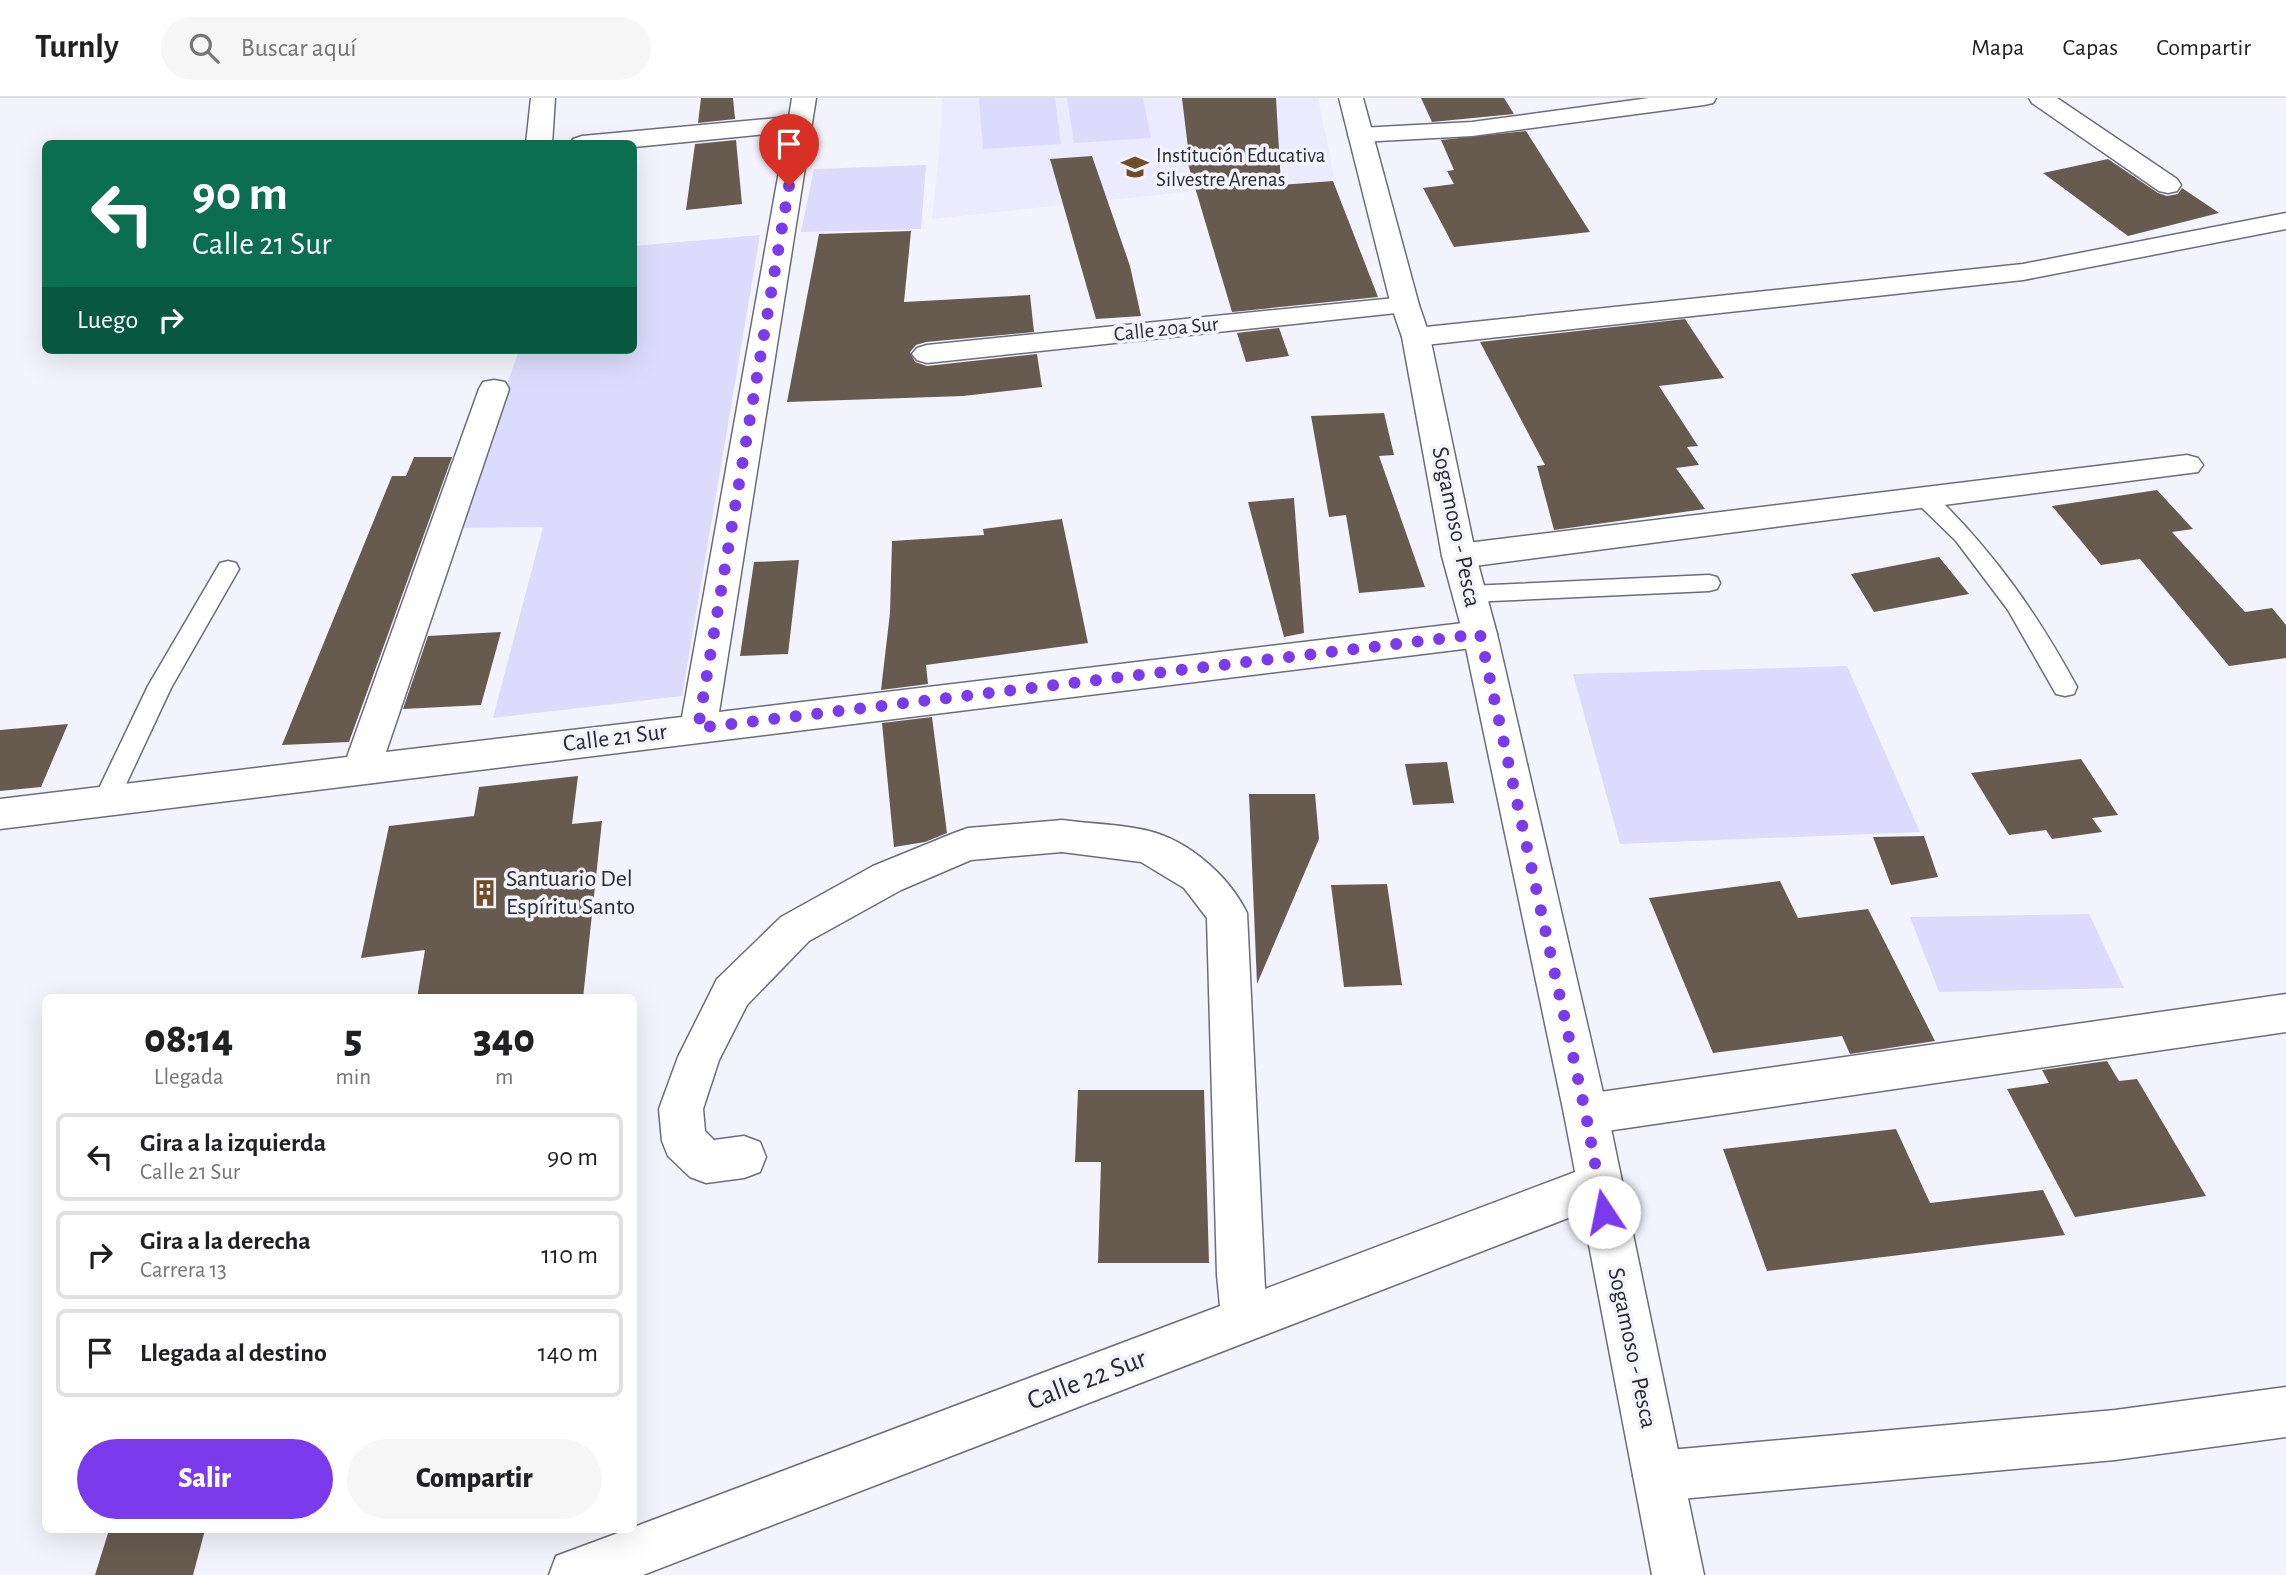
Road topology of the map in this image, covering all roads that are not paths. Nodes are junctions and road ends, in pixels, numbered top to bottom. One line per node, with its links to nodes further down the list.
1 (543, 98): 7 (street)
2 (1351, 98): 6 (street, Sogamoso - Pesca)
3 (1704, 98): 6 (street)
4 (2041, 98): 9 (street)
5 (802, 111): 8 (street); 21 (street)
6 (1360, 135): 11 (street, Sogamoso - Pesca)
7 (539, 140)
8 (609, 140)
9 (2168, 185)
10 (2286, 221): 11 (street, Calle 20a Sur)
11 (1411, 321): 12 (street, Calle 20a Sur); 17 (street, Sogamoso - Pesca)
12 (927, 354)
13 (494, 388): 22 (street)
14 (2187, 465): 15 (street)
15 (1925, 498): 17 (street); 20 (lane)
16 (228, 569): 23 (lane)
17 (1464, 575): 18 (lane); 19 (street, Sogamoso - Pesca)
18 (1709, 583)
19 (1480, 634): 21 (street, Calle 21 Sur); 26 (street, Sogamoso - Pesca)
20 (2065, 687)
21 (698, 728): 22 (street, Calle 21 Sur)
22 (361, 770): 23 (street, Calle 21 Sur)
23 (106, 801): 24 (street, Calle 21 Sur)
24 (0, 814)
25 (2286, 1013): 26 (street)
26 (1586, 1115): 28 (street, Sogamoso - Pesca)
27 (744, 1157): 29 (street)
28 (1598, 1185): 29 (street, Calle 22 Sur); 31 (street, Sogamoso - Pesca)
29 (1246, 1320): 32 (street, Calle 22 Sur)
30 (2286, 1412): 31 (street)
31 (1658, 1476): 33 (street, Sogamoso - Pesca)
32 (575, 1575)
33 (1678, 1575)

